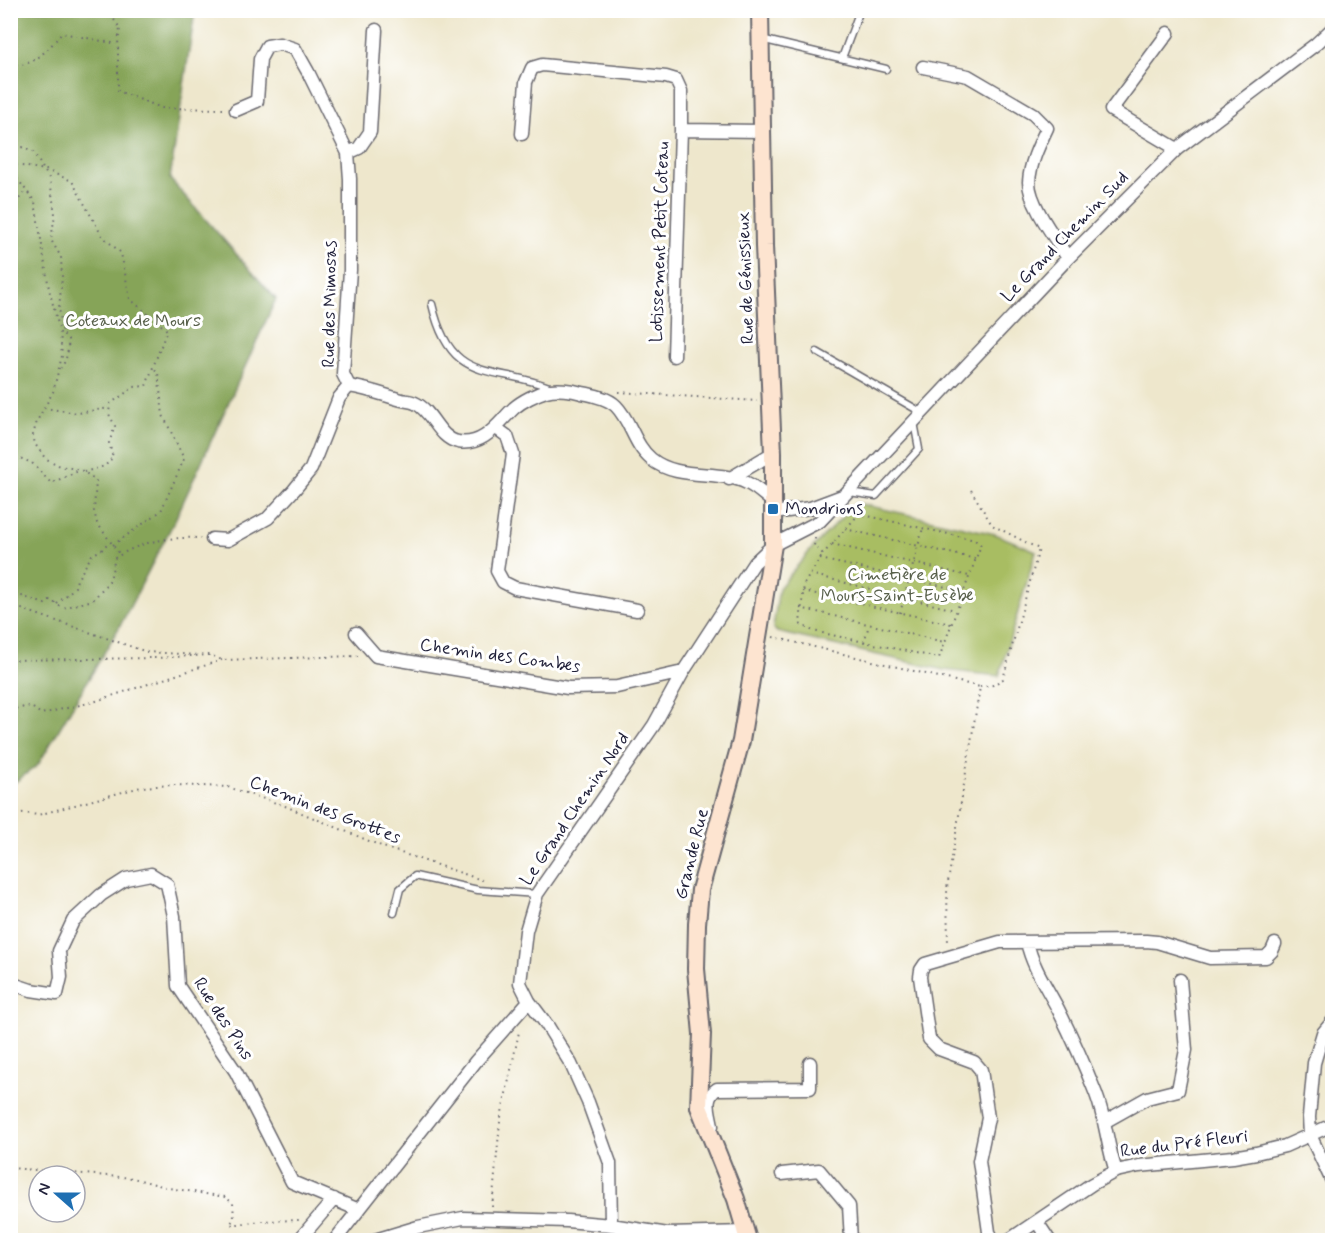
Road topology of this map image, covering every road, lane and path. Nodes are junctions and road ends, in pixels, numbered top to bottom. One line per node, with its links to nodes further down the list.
1 (107, 10): 8 (path)
2 (759, 10): 7 (street, Rue de Génissieux)
3 (860, 10): 9 (lane)
4 (1332, 28): 18 (street, Le Grand Chemin Sud)
5 (376, 30): 19 (street)
6 (1168, 33): 18 (street)
7 (760, 38): 9 (lane); 15 (street, Rue de Génissieux)
8 (118, 44): 10 (path); 13 (path)
9 (842, 58): 12 (lane)
10 (10, 64)
11 (923, 67): 27 (street)
12 (886, 69)
13 (236, 110): 19 (street, Rue des Mimosas)
14 (681, 130): 15 (street, Lotissement Petit Coteau); 16 (street, Lotissement Petit Coteau); 30 (street, Lotissement Petit Coteau)
15 (762, 131): 36 (street, Rue de Génissieux)
16 (522, 134)
17 (10, 146): 22 (path)
18 (1177, 149): 27 (street, Le Grand Chemin Sud)
19 (348, 153): 33 (street, Rue des Mimosas)
20 (10, 164): 22 (path)
21 (10, 169): 23 (path)
22 (43, 170): 31 (path); 32 (path)
23 (26, 190): 25 (path); 32 (path)
24 (10, 200): 25 (path)
25 (16, 203): 26 (path)
26 (10, 214)
27 (1068, 258): 39 (street, Le Grand Chemin Sud)
28 (432, 304): 34 (lane)
29 (817, 352): 39 (lane)
30 (674, 356)
31 (154, 366): 37 (path); 54 (path)
32 (59, 370): 38 (path)
33 (349, 386): 40 (street, Rue des Mimosas); 50 (street)
34 (558, 391): 40 (street, Rue des Mimosas); 44 (street, Rue des Mimosas)
35 (619, 392): 36 (path)
36 (771, 402): 41 (street, Rue de Génissieux)
37 (110, 407): 38 (path); 43 (path)
38 (44, 408): 43 (path)
39 (917, 417): 46 (street, Le Grand Chemin Sud); 46 (lane)
40 (496, 428): 72 (street)
41 (773, 453): 44 (street); 47 (street, Rue de Génissieux)
42 (10, 454): 43 (path)
43 (82, 471): 51 (path)
44 (729, 479): 47 (street, Rue des Mimosas)
45 (971, 490): 87 (path)
46 (847, 493): 47 (street); 52 (street, Le Grand Chemin Sud)
47 (773, 507): 52 (street, Rue de Génissieux)
48 (923, 528): 49 (path); 56 (path); 60 (path)
49 (845, 529): 53 (path); 56 (path)
50 (212, 539): 58 (path)
51 (109, 540): 54 (path); 69 (path)
52 (773, 544): 78 (street, Grande Rue); 86 (street, Le Grand Chemin Nord)
53 (831, 544): 57 (path); 61 (path)
54 (113, 545): 58 (path)
55 (814, 546): 57 (path)
56 (919, 546): 60 (path); 61 (path)
57 (823, 554): 59 (path)
58 (120, 555): 69 (path)
59 (819, 559): 62 (path); 64 (path)
60 (975, 559): 63 (path)
61 (913, 563): 63 (path); 64 (path)
62 (810, 574): 65 (path); 68 (path)
63 (969, 576): 66 (path)
64 (909, 579): 66 (path); 68 (path)
65 (803, 591): 71 (path); 74 (path)
66 (964, 591): 73 (path)
67 (10, 592): 69 (path)
68 (904, 598): 73 (path); 74 (path)
69 (57, 604)
70 (10, 605): 82 (path)
71 (800, 608): 76 (path); 80 (path)
72 (637, 610)
73 (956, 610): 75 (path)
74 (900, 613): 75 (path)
75 (951, 624): 81 (path)
76 (868, 625): 80 (path); 81 (path)
77 (356, 633): 83 (street)
78 (759, 633): 87 (path); 103 (street, Grande Rue)
79 (10, 636): 84 (path)
80 (864, 642): 81 (path)
81 (944, 643)
82 (210, 655): 84 (path); 85 (path)
83 (376, 656): 85 (path); 86 (street, Chemin des Combes)
84 (11, 660)
85 (222, 660): 88 (path)
86 (683, 672): 91 (street, Le Grand Chemin Nord)
87 (980, 687): 95 (path)
88 (10, 710)
89 (10, 811): 90 (path, Chemin des Grottes)
90 (488, 882)
91 (537, 894): 92 (lane); 98 (street, Le Grand Chemin Nord)
92 (394, 913)
93 (1027, 942): 94 (street); 95 (street); 101 (street)
94 (1275, 944)
95 (948, 957): 120 (street)
96 (1180, 980): 101 (street)
97 (10, 983): 109 (street, Rue des Pins)
98 (526, 1004): 110 (street); 112 (path); 114 (street)
99 (1332, 1022): 104 (street)
100 (810, 1063): 103 (street)
101 (1106, 1121): 106 (street)
102 (1332, 1125): 104 (street, Rue du Pré Fleuri)
103 (708, 1132): 115 (street, Grande Rue)
104 (1310, 1135): 106 (street, Rue du Pré Fleuri); 108 (street)
105 (10, 1168): 111 (path)
106 (1116, 1171): 113 (street, Rue du Pré Fleuri)
107 (782, 1174): 119 (street)
108 (1332, 1181)
109 (334, 1199): 110 (street, Rue des Pins); 111 (street)
110 (359, 1210): 117 (street)
111 (318, 1218): 116 (street)
112 (490, 1219): 114 (street); 118 (street)
113 (1037, 1222): 121 (street, Rue du Pré Fleuri); 122 (street)
114 (611, 1225): 115 (street)
115 (747, 1236)
116 (299, 1240)
117 (335, 1240)
118 (375, 1240)
119 (851, 1240)
120 (993, 1240)
121 (1009, 1240)
122 (1049, 1240)

